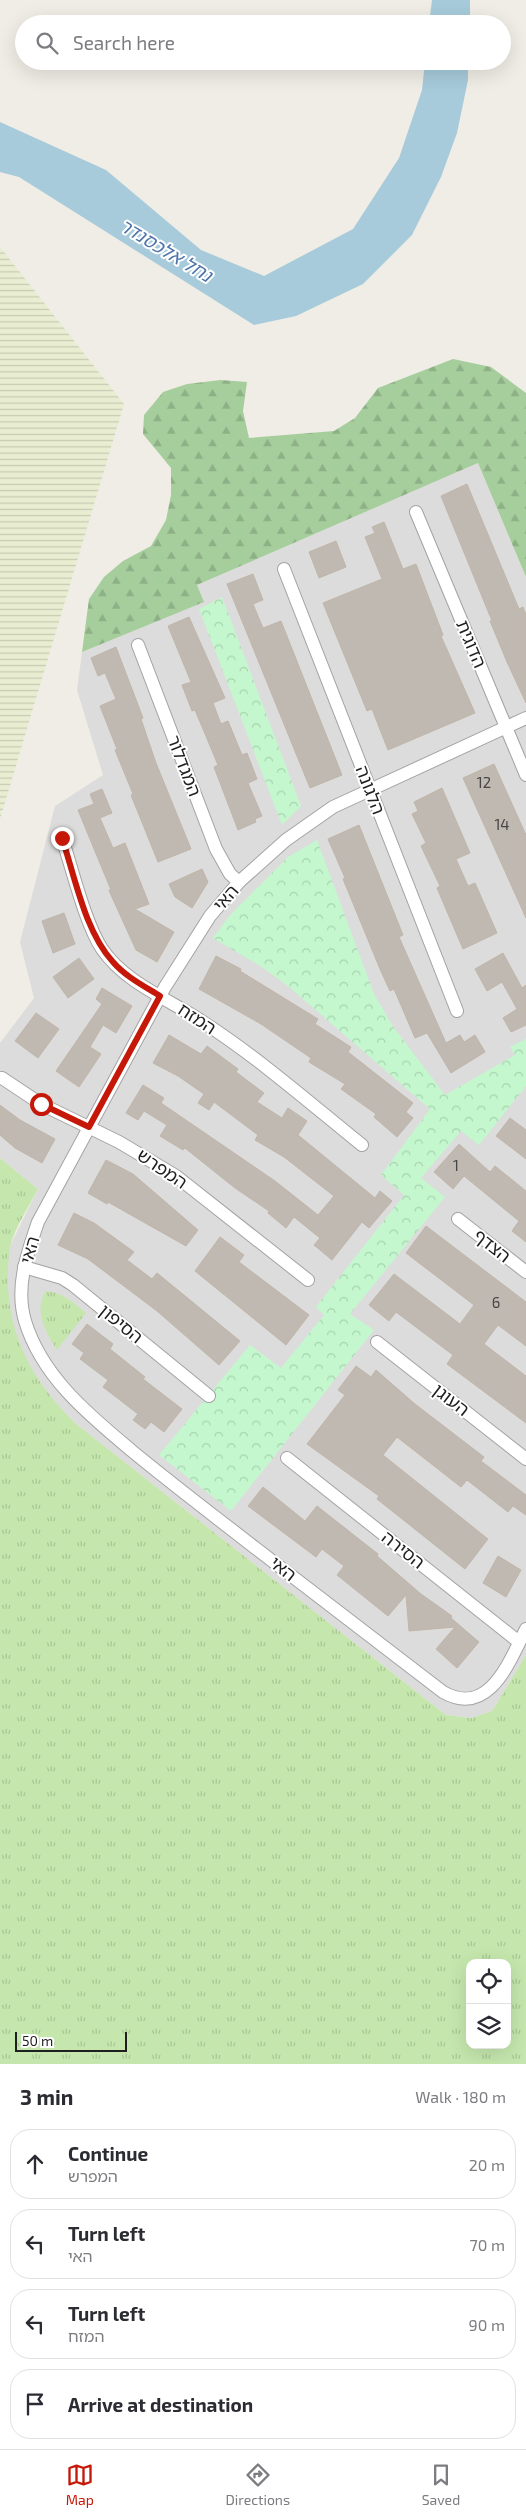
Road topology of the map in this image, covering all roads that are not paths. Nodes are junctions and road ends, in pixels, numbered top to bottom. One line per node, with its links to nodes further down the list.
1 (416, 512): 5 (street, הדוגית)
2 (284, 569): 7 (street, הלגונה)
3 (138, 645): 9 (street, המגדלור)
4 (526, 718): 5 (street, האי)
5 (506, 728): 6 (street, הדוגית); 7 (street, האי)
6 (526, 776)
7 (370, 790): 9 (street, האי); 11 (street, הלגונה)
8 (62, 838): 10 (street, המזח)
9 (239, 882): 10 (street, האי)
10 (160, 996): 13 (street, האי); 14 (street, המזח)
11 (457, 1011)
12 (2, 1078): 13 (street, המפרש)
13 (89, 1127): 16 (street, האי); 18 (street, המפרש)
14 (362, 1145)
15 (458, 1219): 17 (street, הצדף)
16 (24, 1267): 20 (street, הסיפון); 24 (street, האי)
17 (526, 1272)
18 (308, 1280)
19 (377, 1342): 22 (street, העוגן)
20 (209, 1396)
21 (287, 1458): 24 (street, הסירה)
22 (526, 1458)
23 (526, 1629): 24 (street, האי)
24 (519, 1642)

